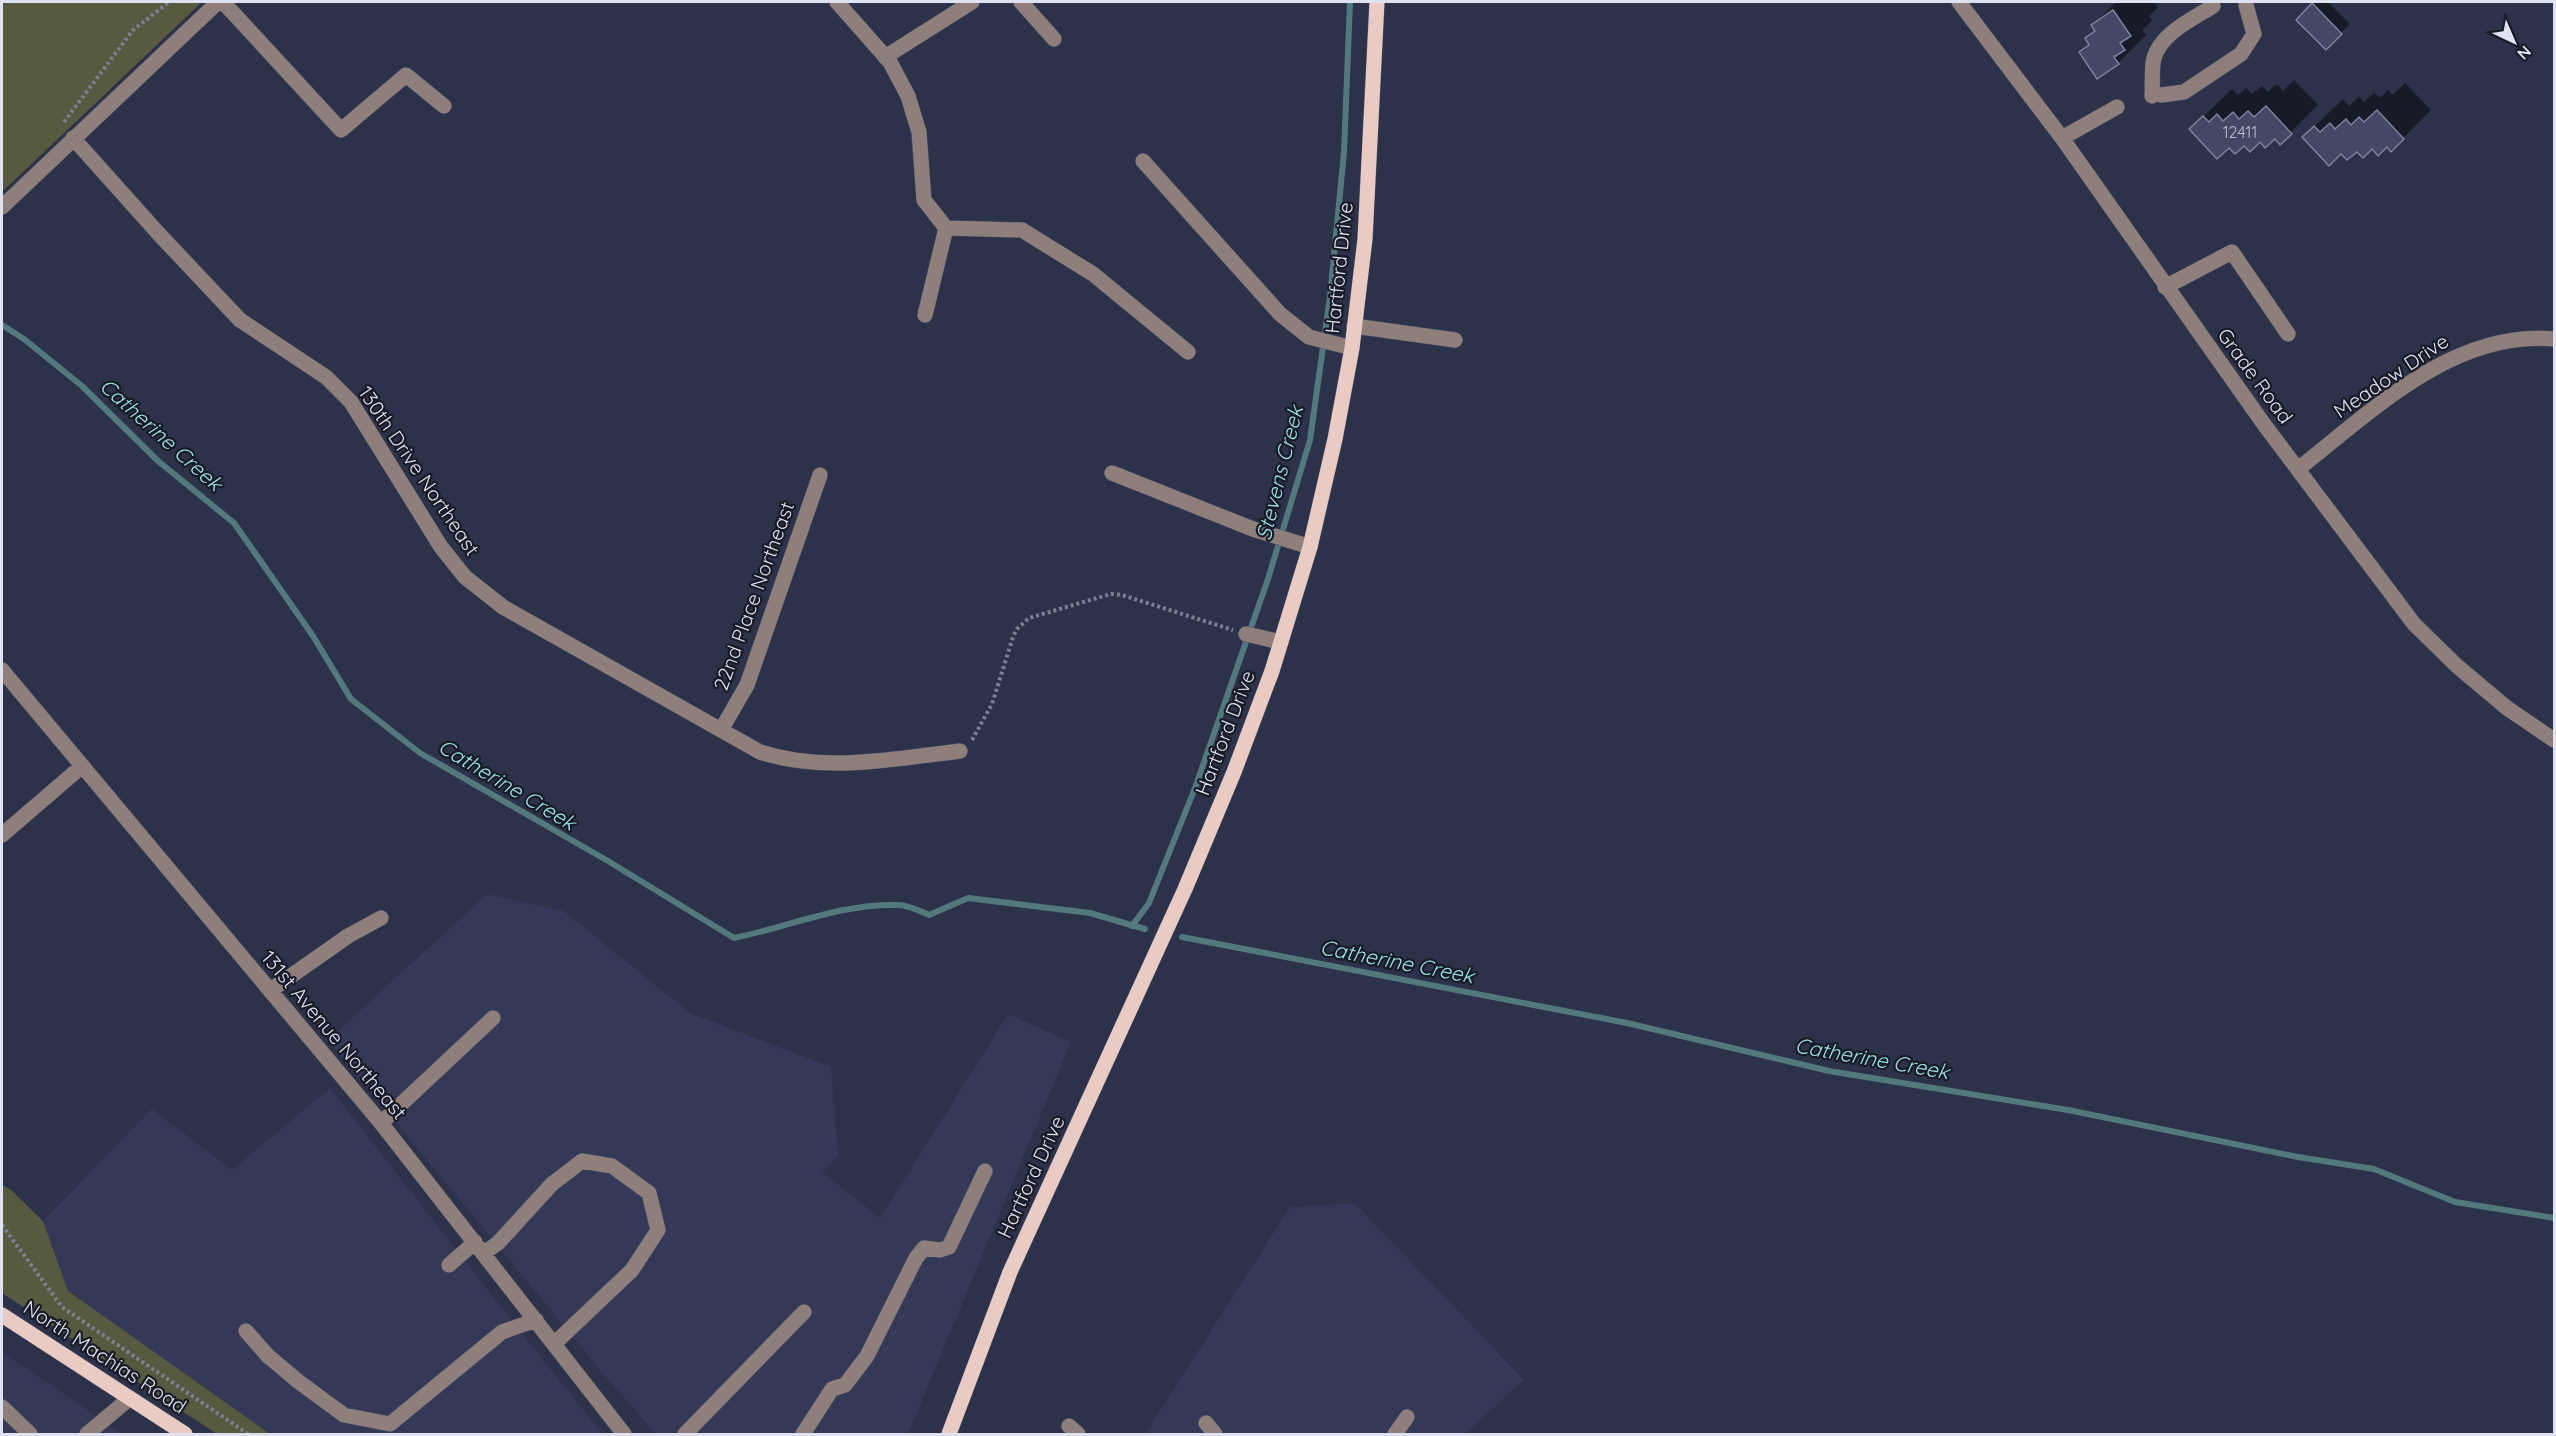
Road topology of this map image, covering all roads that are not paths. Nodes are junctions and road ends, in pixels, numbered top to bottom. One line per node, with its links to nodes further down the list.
1 (218, 2): 14 (street)
2 (223, 2): 12 (street)
3 (837, 2): 11 (street)
4 (972, 2): 11 (street)
5 (1021, 2): 10 (street)
6 (1377, 2): 21 (main road, Hartford Drive)
7 (1959, 2): 15 (street, Grade Road)
8 (2246, 5): 9 (street)
9 (2213, 6)
10 (1054, 39)
11 (885, 57): 18 (street)
12 (444, 106)
13 (2117, 107): 15 (street)
14 (74, 138): 17 (street); 34 (street, 130th Drive Northeast)
15 (2062, 138): 19 (street, Grade Road)
16 (1143, 161): 25 (street)
17 (2, 207)
18 (946, 228): 20 (street); 26 (street)
19 (2165, 287): 22 (street); 27 (street, Grade Road)
20 (926, 315)
21 (1354, 326): 24 (street); 25 (main road, Hartford Drive)
22 (2288, 334)
23 (2554, 339): 27 (street, Meadow Drive)
24 (1455, 340)
25 (1345, 346): 30 (main road, Hartford Drive)
26 (1188, 352)
27 (2298, 469): 35 (street, Grade Road)
28 (1112, 472): 30 (street)
29 (820, 475): 34 (street, 22nd Place Northeast)
30 (1310, 547): 32 (main road, Hartford Drive)
31 (1246, 634): 32 (street)
32 (1281, 642): 60 (main road, Hartford Drive)
33 (2, 670): 37 (street, 131st Avenue Northeast)
34 (722, 730): 36 (street, 130th Drive Northeast)
35 (2554, 740)
36 (960, 751)
37 (81, 767): 38 (street); 40 (street, 131st Avenue Northeast)
38 (2, 834)
39 (381, 918): 40 (street)
40 (271, 990): 42 (street, 131st Avenue Northeast)
41 (493, 1018): 42 (street)
42 (381, 1123): 44 (street, 131st Avenue Northeast)
43 (985, 1171): 59 (street)
44 (479, 1247): 45 (street); 48 (street, 131st Avenue Northeast); 50 (street)
45 (449, 1265)
46 (804, 1312): 58 (street)
47 (2, 1315): 51 (main road, North Machias Road)
48 (536, 1320): 49 (street); 50 (street, 131st Avenue Northeast)
49 (246, 1331)
50 (554, 1344): 57 (street, 131st Avenue Northeast)
51 (130, 1398): 55 (street); 56 (main road, North Machias Road)
52 (2, 1408): 54 (street)
53 (1407, 1417): 61 (street)
54 (30, 1434)
55 (87, 1434)
56 (185, 1434)
57 (624, 1434)
58 (685, 1434)
59 (803, 1434)
60 (949, 1434)
61 (1395, 1434)

